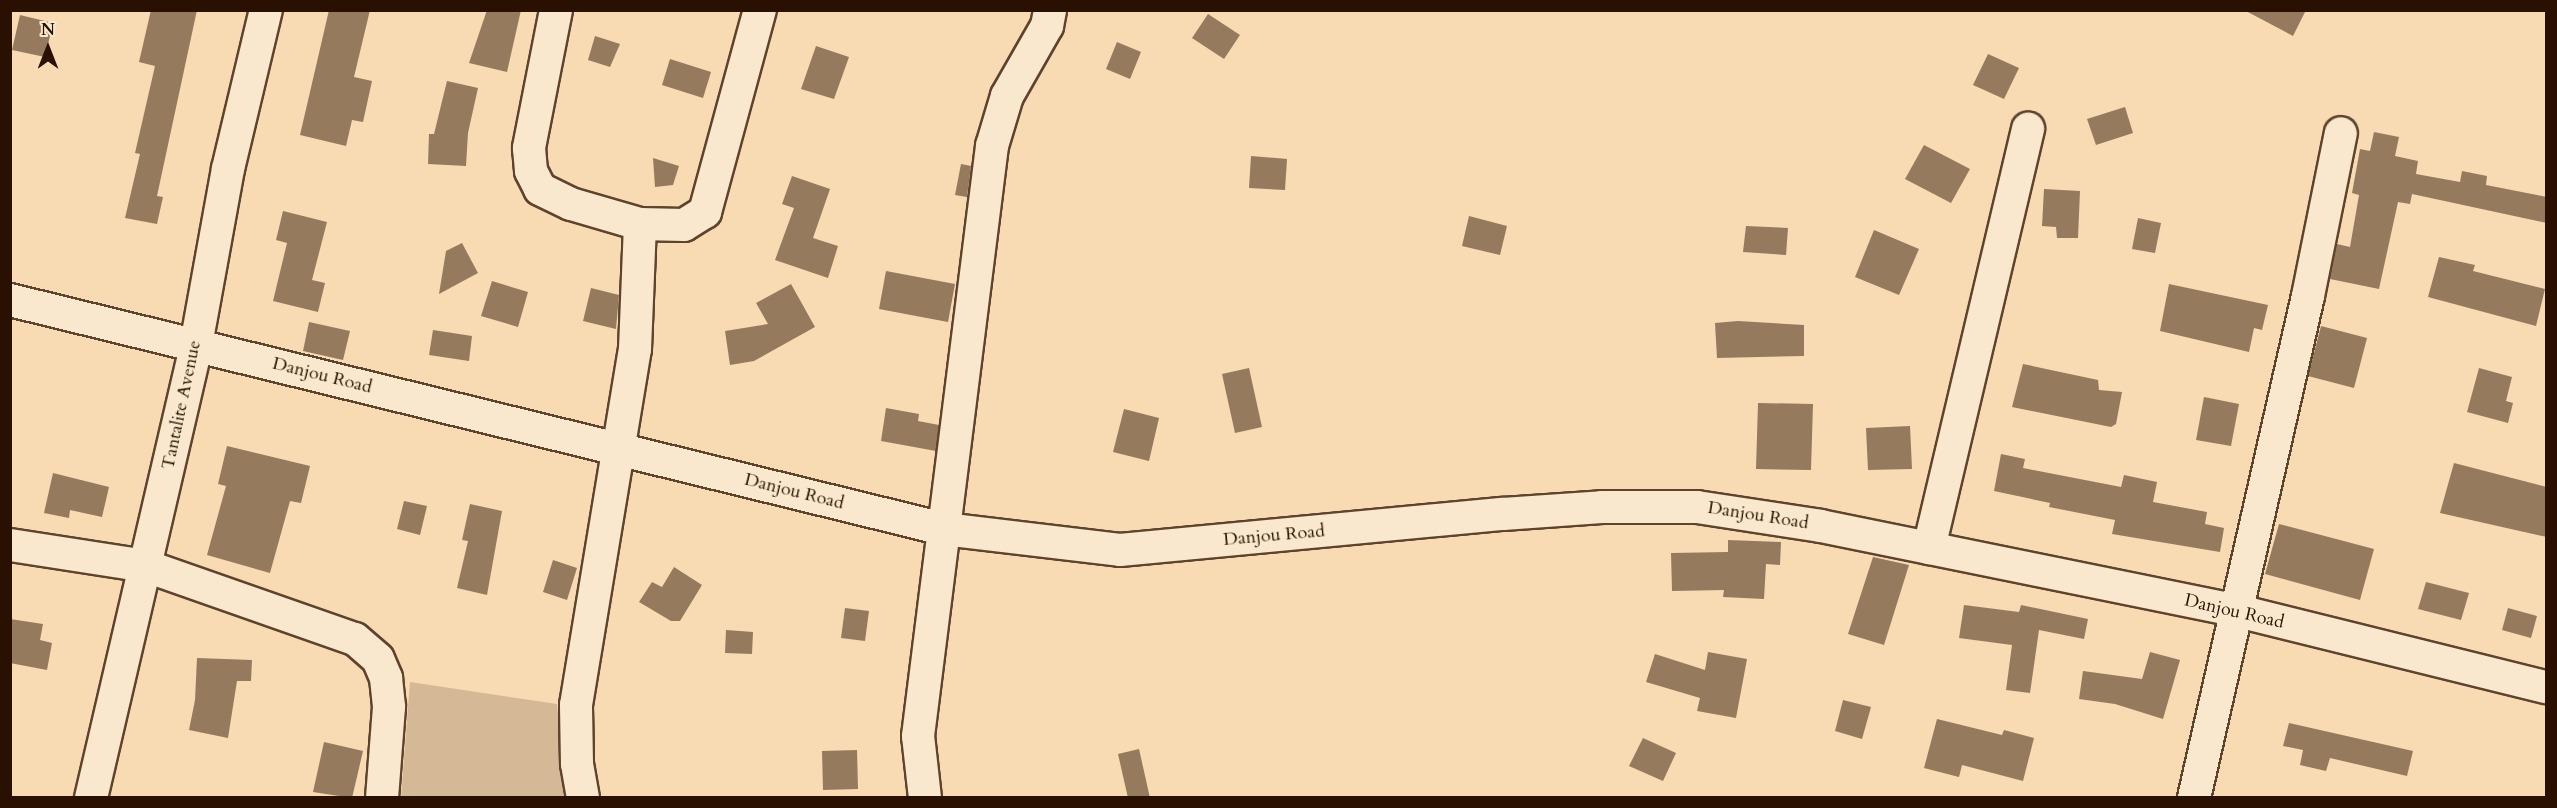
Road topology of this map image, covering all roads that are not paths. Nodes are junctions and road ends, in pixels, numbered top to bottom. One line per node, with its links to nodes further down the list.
1 (266, 10): 9 (street, Tantalite Avenue)
2 (556, 10): 7 (street)
3 (760, 10): 7 (street)
4 (1050, 10): 11 (street)
5 (2028, 129): 13 (street)
6 (2341, 133): 15 (street)
7 (640, 224): 10 (street)
8 (10, 300): 9 (street, Danjou Road)
9 (196, 345): 10 (street, Danjou Road); 14 (street, Tantalite Avenue)
10 (621, 449): 11 (street, Danjou Road); 19 (street)
11 (944, 529): 13 (street, Danjou Road); 20 (street)
12 (10, 545): 14 (street)
13 (1929, 548): 15 (street, Danjou Road)
14 (146, 566): 17 (street, Tantalite Avenue); 18 (street)
15 (2238, 611): 16 (street, Danjou Road); 21 (street)
16 (2547, 687)
17 (91, 798)
18 (382, 798)
19 (583, 798)
20 (925, 798)
21 (2194, 798)

